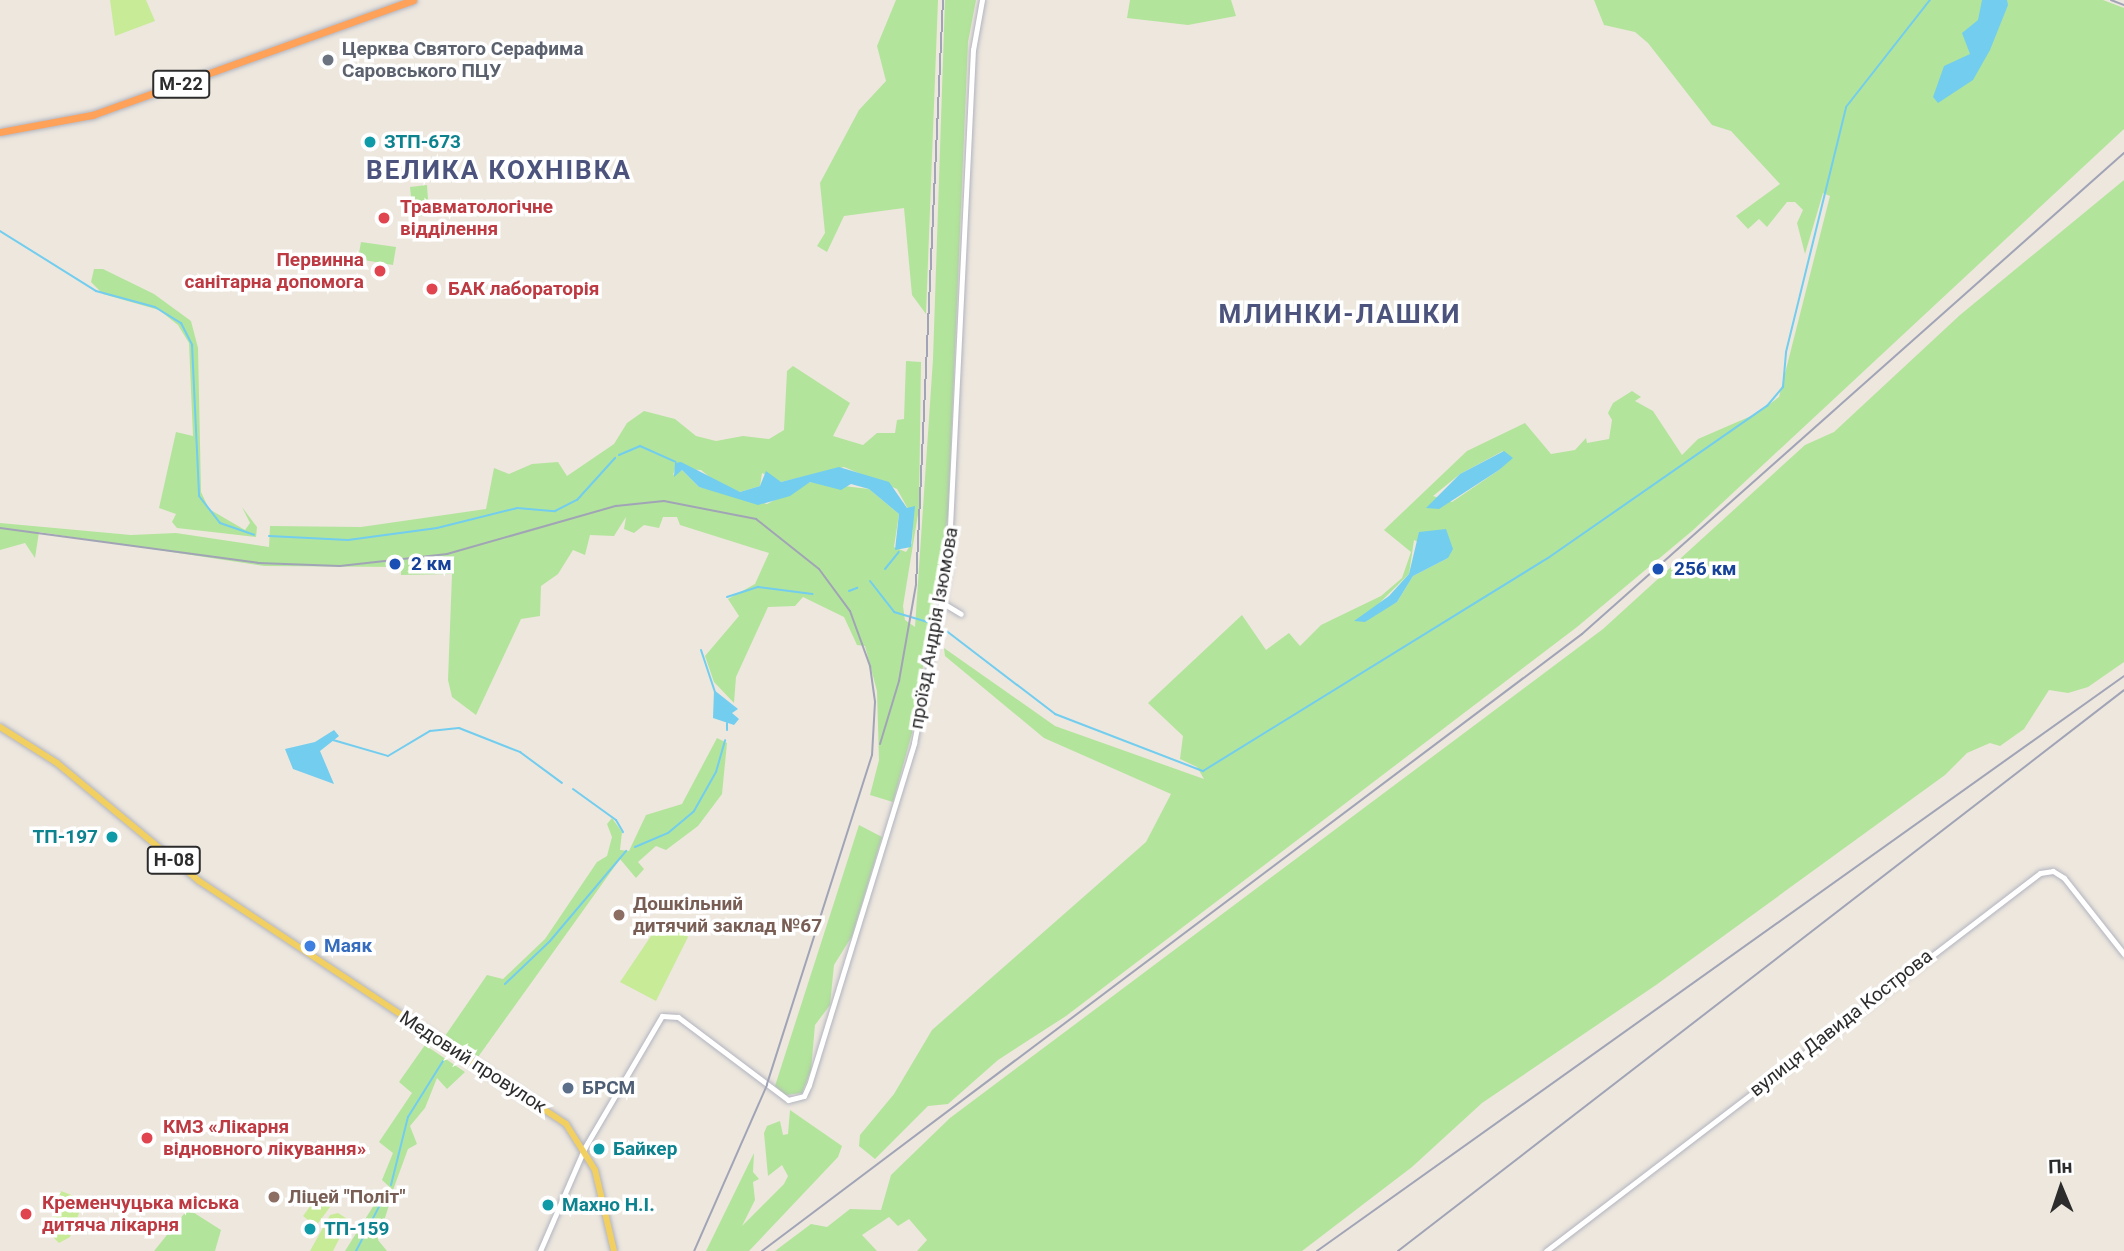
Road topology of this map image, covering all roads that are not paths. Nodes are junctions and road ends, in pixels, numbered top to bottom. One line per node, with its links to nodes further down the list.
1 (413, 0): 3 (highway, М-22)
2 (982, 0): 4 (street, проїзд Андрія Ізюмова)
3 (0, 132)
4 (941, 602): 5 (street); 8 (street, проїзд Андрія Ізюмова)
5 (961, 614)
6 (0, 727): 8 (main road, Медовий провулок / Н-08)
7 (2124, 954): 11 (street, вулиця Давида Кострова)
8 (585, 1147): 9 (street); 10 (main road, Н-08)
9 (540, 1251)
10 (614, 1251)
11 (1546, 1251)

